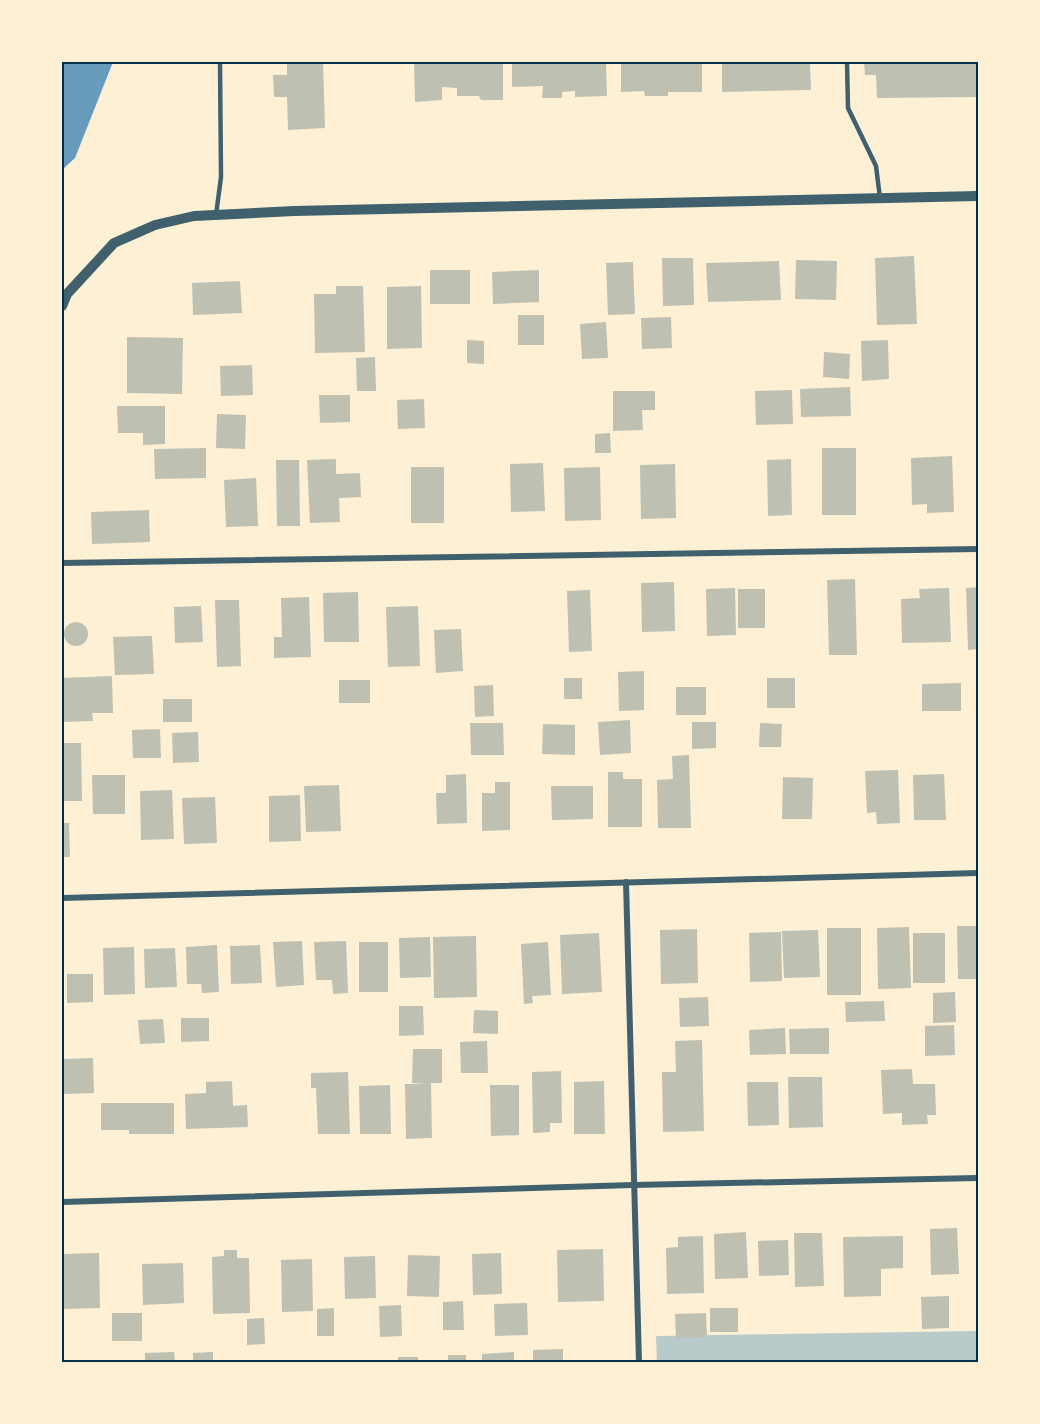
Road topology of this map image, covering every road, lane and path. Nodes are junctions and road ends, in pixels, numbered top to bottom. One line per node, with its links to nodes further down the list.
1 (220, 62): 5 (lane)
2 (847, 62): 4 (lane)
3 (978, 196): 4 (street)
4 (880, 198): 5 (street)
5 (216, 215): 6 (street)
6 (62, 306)
7 (978, 549): 8 (street)
8 (62, 563)
9 (978, 873): 10 (street)
10 (626, 882): 11 (street); 13 (street)
11 (62, 898)
12 (978, 1178): 13 (street)
13 (633, 1185): 14 (street); 15 (street)
14 (62, 1202)
15 (639, 1362)

